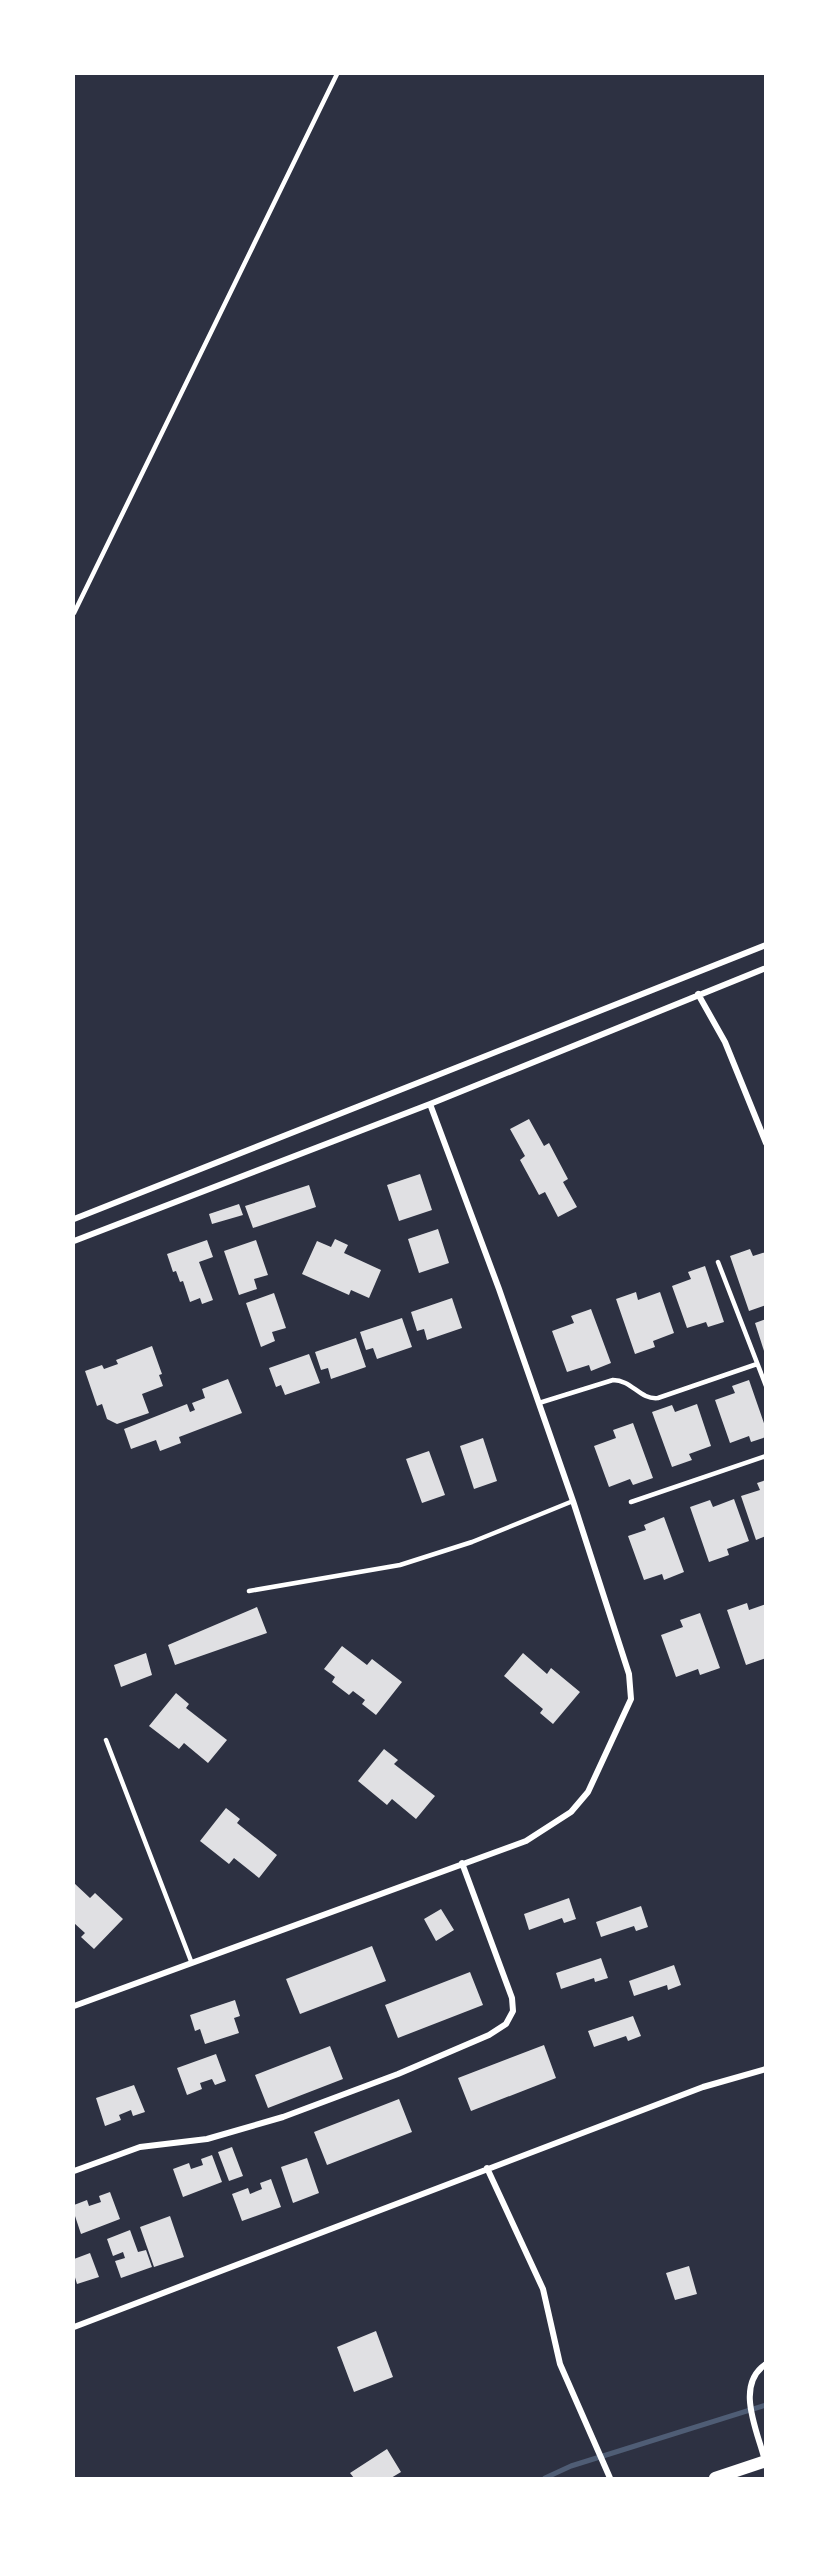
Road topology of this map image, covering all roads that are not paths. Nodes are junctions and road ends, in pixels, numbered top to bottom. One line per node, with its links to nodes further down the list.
1 (337, 74): 2 (lane)
2 (74, 614)
3 (765, 945): 8 (street)
4 (765, 968): 5 (street)
5 (698, 994): 6 (street); 7 (street)
6 (430, 1104): 9 (street); 13 (street)
7 (765, 1143)
8 (74, 1219)
9 (74, 1241)
10 (718, 1262): 11 (lane)
11 (757, 1364): 12 (lane); 13 (lane)
12 (765, 1386)
13 (539, 1403): 15 (street)
14 (765, 1456): 16 (lane)
15 (573, 1501): 17 (lane); 19 (street)
16 (632, 1502)
17 (249, 1591)
18 (106, 1740): 20 (lane)
19 (462, 1863): 20 (street); 24 (street)
20 (191, 1961): 21 (street)
21 (74, 2006)
22 (765, 2069): 23 (street)
23 (487, 2168): 25 (street); 28 (street)
24 (74, 2171)
25 (74, 2327)
26 (765, 2364): 27 (street)
27 (765, 2462): 29 (main road)
28 (609, 2476)
29 (716, 2478)

